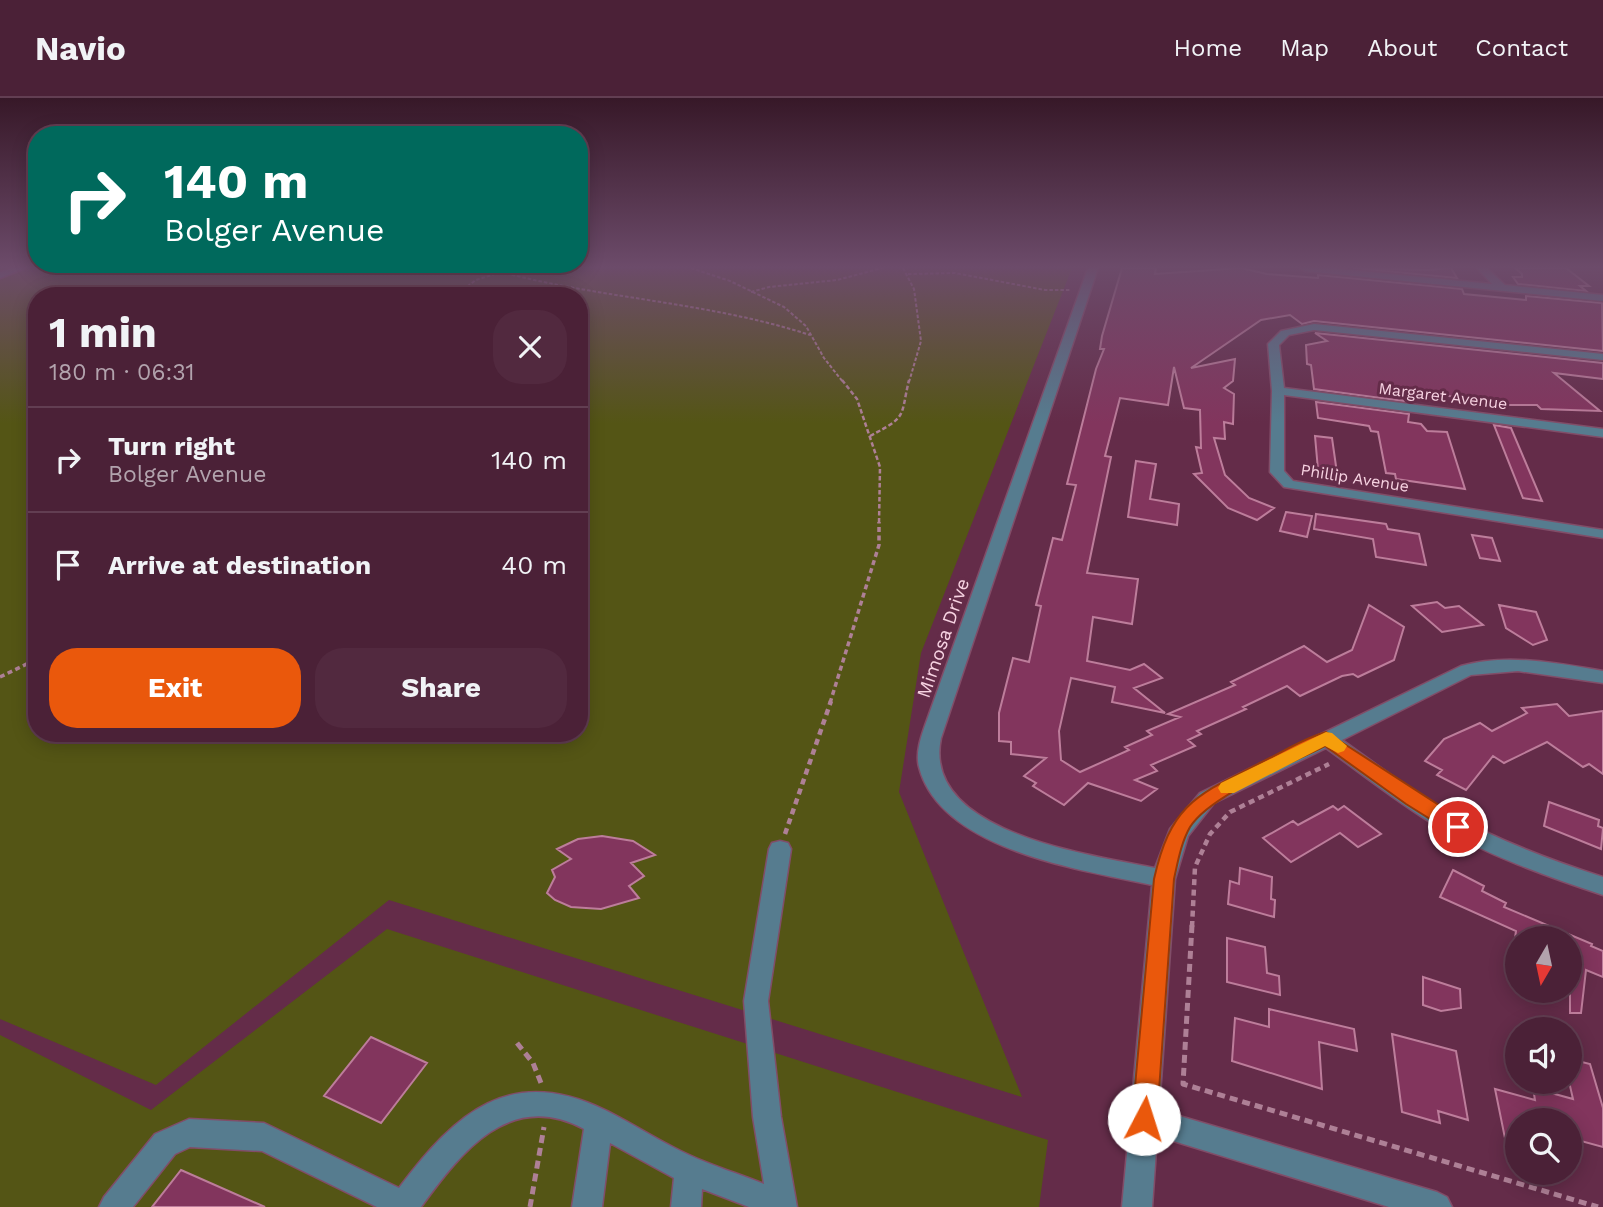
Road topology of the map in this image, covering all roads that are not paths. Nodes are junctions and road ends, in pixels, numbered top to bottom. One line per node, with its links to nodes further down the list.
1 (1075, 320): 9 (street, Mimosa Drive)
2 (1603, 357): 3 (street, Phillip Avenue)
3 (1278, 391): 4 (street, Margaret Avenue); 5 (street, Phillip Avenue)
4 (1603, 433)
5 (1603, 534)
6 (1603, 677): 7 (street)
7 (1326, 738): 9 (street); 10 (street)
8 (780, 849): 15 (street)
9 (1164, 879): 11 (street)
10 (1603, 886)
11 (1144, 1119): 19 (street); 20 (street)
12 (599, 1121): 13 (street); 14 (street); 17 (street)
13 (689, 1170): 15 (street); 18 (street)
14 (403, 1206): 16 (street)
15 (782, 1206)
16 (114, 1207)
17 (587, 1207)
18 (686, 1207)
19 (1137, 1207)
20 (1437, 1207)

